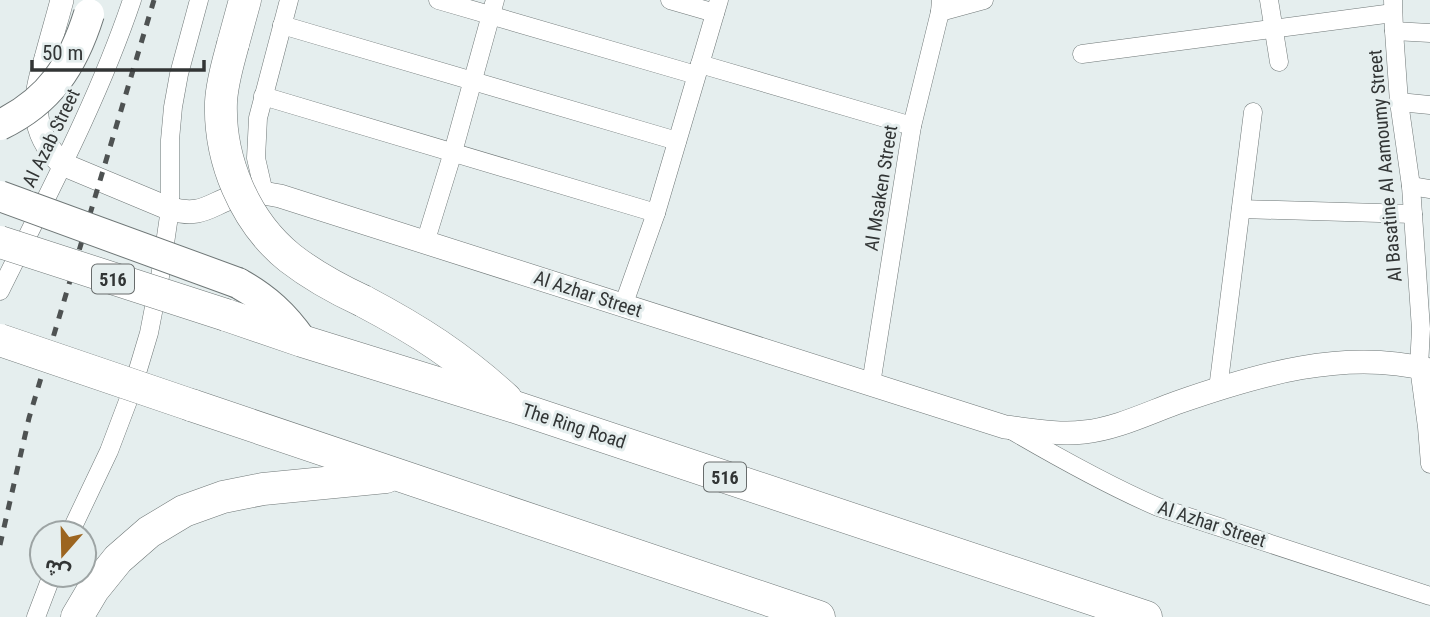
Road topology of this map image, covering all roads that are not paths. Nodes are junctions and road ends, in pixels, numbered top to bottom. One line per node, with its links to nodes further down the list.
1 (62, 0): 31 (street)
2 (93, 0): 27 (highway, bridge)
3 (132, 0): 31 (street, Al Azab Street)
4 (199, 0): 36 (street)
5 (245, 0): 51 (highway, bridge)
6 (289, 0): 15 (street)
7 (438, 0): 14 (street)
8 (670, 0): 11 (street)
9 (984, 0): 12 (street)
10 (1269, 0): 16 (street)
11 (717, 6): 21 (street)
12 (940, 6): 28 (street, Al Msaken Street)
13 (1393, 6): 16 (street); 17 (street, Al Basatine Al Aamoumy Street)
14 (493, 8): 21 (street); 22 (street)
15 (282, 25): 22 (street); 23 (street)
16 (1273, 28): 19 (street); 20 (street)
17 (1394, 31): 18 (street); 24 (street, Al Basatine Al Aamoumy Street)
18 (1430, 33)
19 (1082, 54)
20 (1279, 62)
21 (698, 70): 28 (street); 29 (street)
22 (473, 80): 29 (street); 30 (street)
23 (263, 96): 30 (street); 34 (street)
24 (1399, 102): 25 (street); 32 (street, Al Basatine Al Aamoumy Street)
25 (1430, 105)
26 (1253, 112): 37 (street)
27 (0, 125)
28 (912, 126): 49 (street, Al Msaken Street)
29 (677, 141): 38 (street)
30 (453, 152): 38 (street); 41 (street)
31 (62, 164): 36 (street); 42 (street, Al Azab Street)
32 (1410, 186): 33 (street); 39 (street, Al Basatine Al Aamoumy Street)
33 (1430, 189)
34 (264, 192): 36 (street, Al Azhar Street); 41 (street, Al Azhar Street)
35 (0, 196): 46 (highway, bridge)
36 (170, 209): 55 (street)
37 (1241, 209): 39 (street); 50 (street)
38 (656, 213): 43 (street)
39 (1413, 214): 44 (street, Al Basatine Al Aamoumy Street)
40 (0, 242): 46 (highway, The Ring Road / 516, bridge)
41 (425, 243): 43 (street, Al Azhar Street)
42 (0, 291)
43 (623, 306): 49 (street, Al Azhar Street)
44 (1421, 329): 47 (street, Al Basatine Al Aamoumy Street); 48 (street, Al Basatine Al Aamoumy Street)
45 (0, 340): 54 (highway, bridge)
46 (302, 341): 51 (highway, The Ring Road / 516)
47 (1430, 345)
48 (1424, 369): 50 (street, Al Azhar Street); 53 (street, Al Basatine Al Aamoumy Street)
49 (871, 384): 52 (street, Al Azhar Street)
50 (1218, 388): 52 (street, Al Azhar Street)
51 (515, 407): 61 (highway, The Ring Road / 516)
52 (1005, 427): 57 (street, Al Azhar Street)
53 (1430, 464)
54 (400, 476): 59 (highway); 60 (highway)
55 (77, 519)
56 (47, 589): 58 (street)
57 (1430, 596)
58 (36, 617)
59 (78, 617)
60 (819, 617)
61 (1146, 617)

